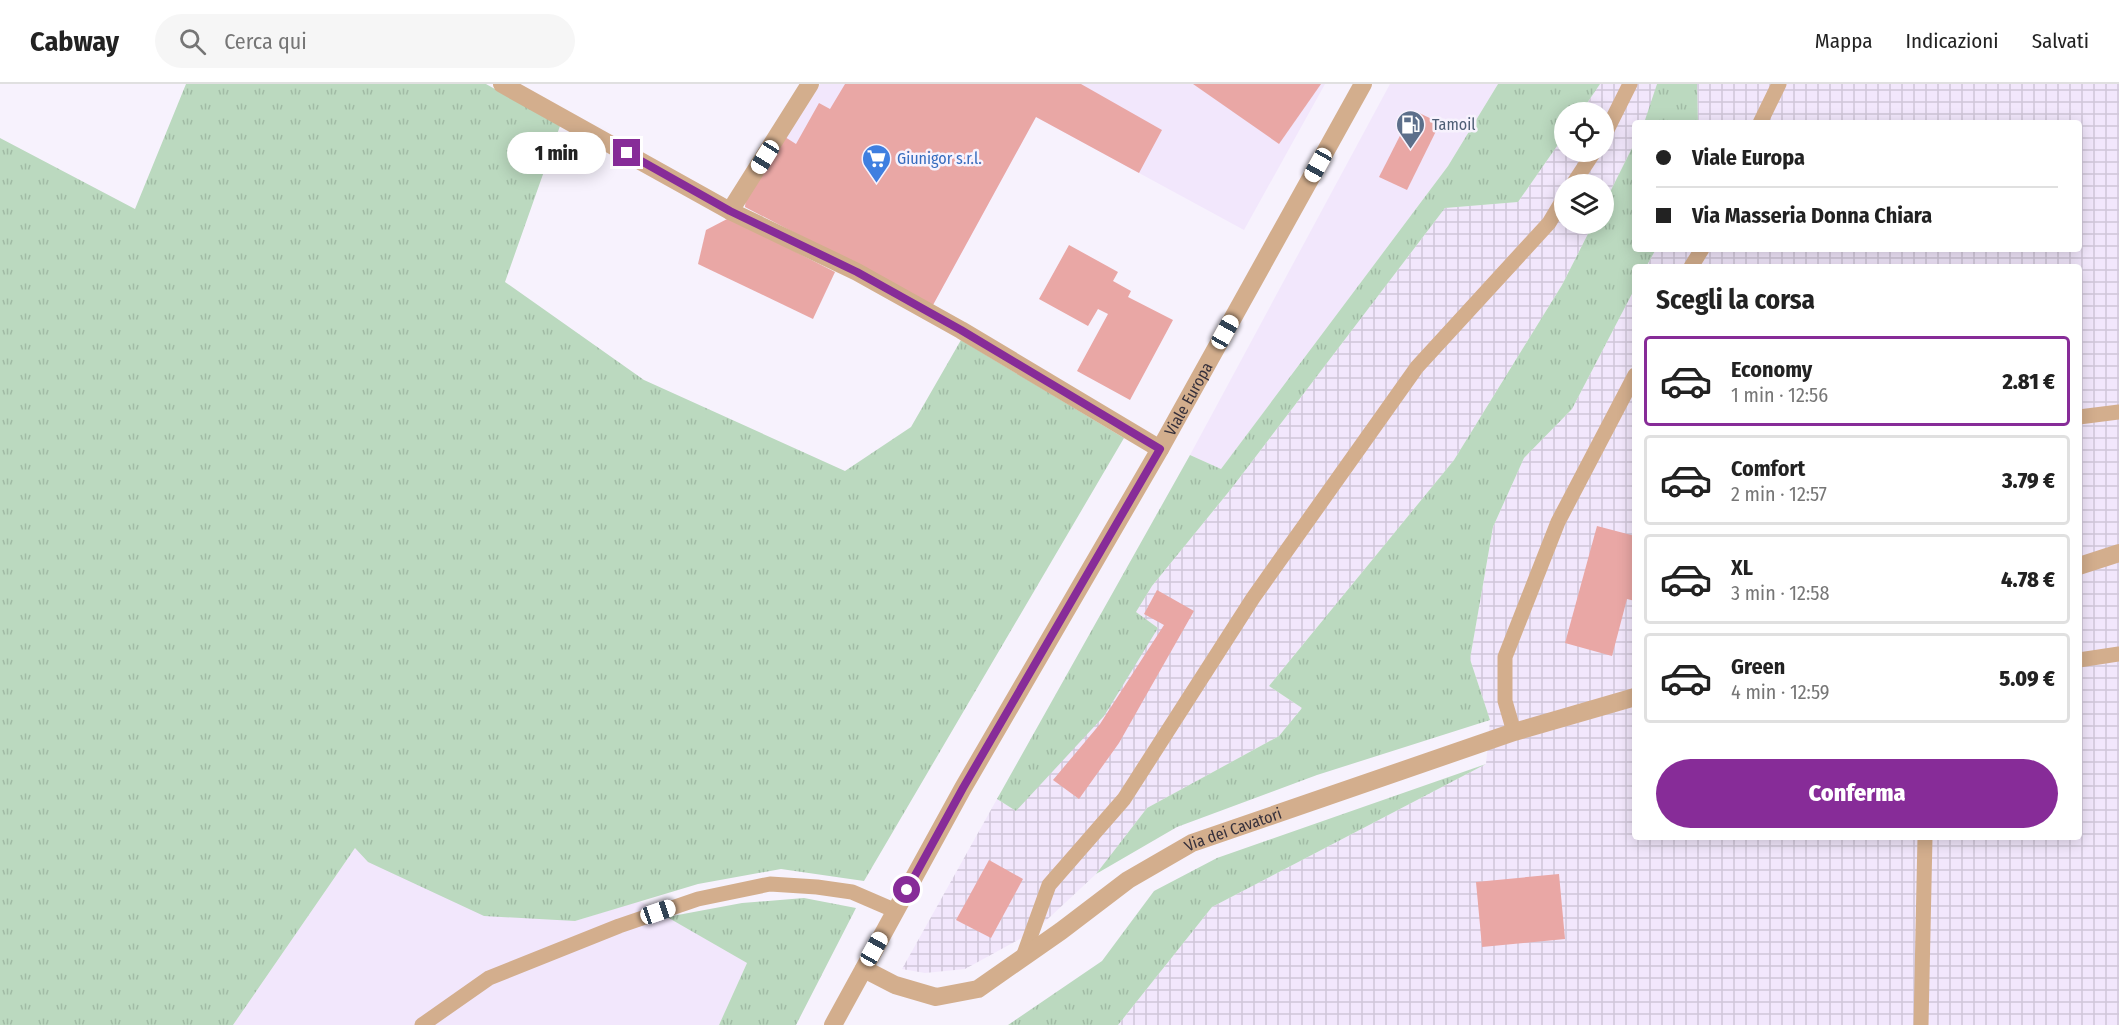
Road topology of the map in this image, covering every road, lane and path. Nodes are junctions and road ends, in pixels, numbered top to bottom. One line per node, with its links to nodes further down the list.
1 (502, 84): 8 (street)
2 (810, 84): 8 (street)
3 (1363, 84): 13 (street, Viale Europa)
4 (1630, 84): 6 (lane)
5 (1779, 84): 7 (lane)
6 (1614, 116)
7 (1761, 120)
8 (730, 211): 13 (street)
9 (1554, 215): 22 (lane)
10 (1632, 381): 19 (lane)
11 (2119, 412): 12 (lane)
12 (2082, 417)
13 (1160, 449): 21 (street, Viale Europa)
14 (2119, 553): 15 (street)
15 (2082, 565)
16 (2119, 654): 17 (lane)
17 (2082, 660)
18 (1632, 699): 19 (street, Via dei Cavatori)
19 (1514, 732): 22 (street, Via dei Cavatori)
20 (1925, 840): 26 (lane)
21 (896, 910): 23 (street, Viale Europa); 24 (lane)
22 (1023, 957): 23 (street, Via dei Cavatori)
23 (864, 969): 25 (street, Viale Europa)
24 (422, 1025)
25 (833, 1025)
26 (1921, 1025)

